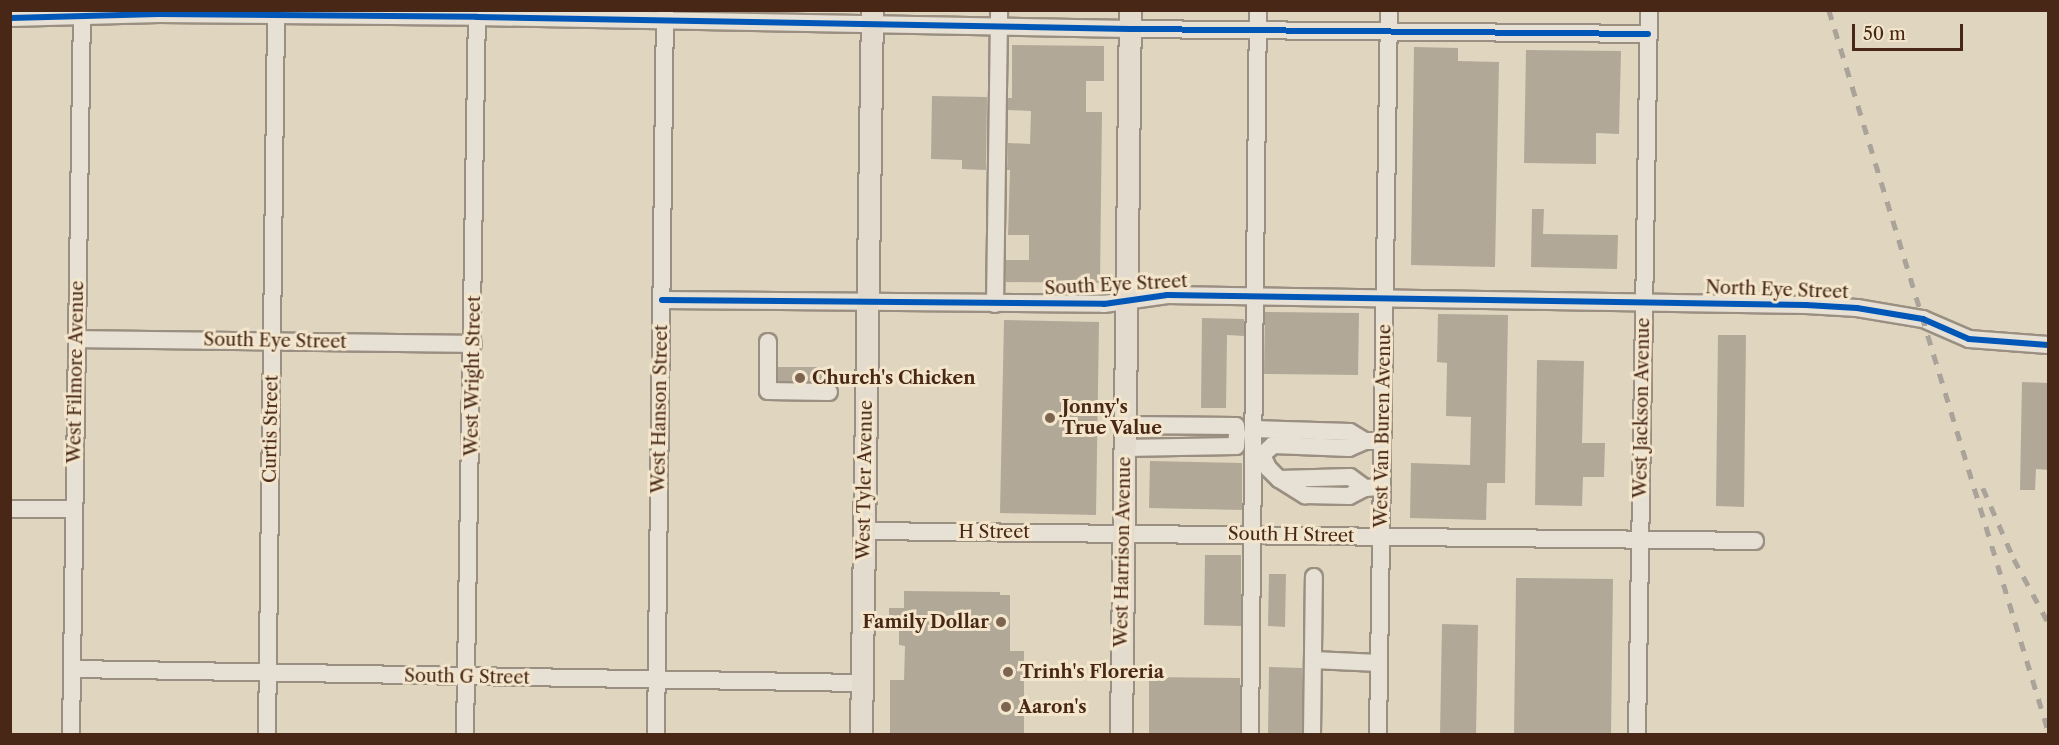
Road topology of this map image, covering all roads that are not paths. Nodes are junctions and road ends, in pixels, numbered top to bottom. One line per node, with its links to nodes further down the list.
1 (1258, 10): 13 (street)
2 (1389, 10): 14 (street, West Van Buren Avenue)
3 (1649, 10): 15 (street, West Jackson Avenue)
4 (82, 13): 6 (street); 10 (street); 23 (street, West Filmore Avenue)
5 (477, 14): 6 (street); 7 (street); 26 (street, West Wright Street)
6 (276, 15): 24 (street, Curtis Street)
7 (665, 15): 8 (street); 18 (street, West Hanson Street)
8 (872, 17): 9 (street); 21 (main road, West Tyler Avenue)
9 (921, 17): 11 (street)
10 (10, 18)
11 (999, 18): 12 (street); 22 (street)
12 (1130, 20): 13 (street); 19 (main road, West Harrison Avenue)
13 (1258, 30): 14 (street); 16 (street)
14 (1389, 30): 15 (street); 17 (street, West Van Buren Avenue)
15 (1648, 34): 20 (street, West Jackson Avenue)
16 (1255, 297): 17 (street, South Eye Street); 19 (street, South Eye Street); 30 (street)
17 (1384, 299): 20 (street, South Eye Street); 32 (street, West Van Buren Avenue)
18 (662, 300): 21 (street, South Eye Street); 50 (street, West Hanson Street)
19 (1126, 300): 22 (street, South Eye Street); 29 (main road, West Harrison Avenue)
20 (1644, 301): 27 (street, North Eye Street); 42 (street, West Jackson Avenue)
21 (868, 304): 22 (street, South Eye Street); 38 (main road, West Tyler Avenue)
22 (995, 304)
23 (77, 339): 24 (street, South Eye Street); 37 (street, West Filmore Avenue)
24 (273, 340): 26 (street, South Eye Street); 48 (street, Curtis Street)
25 (768, 342): 28 (street)
26 (473, 344): 49 (street, West Wright Street)
27 (2049, 345)
28 (829, 392)
29 (1124, 425): 30 (street); 33 (main road, West Harrison Avenue)
30 (1248, 432): 31 (street); 33 (street); 34 (street)
31 (1365, 441): 32 (street); 34 (street)
32 (1382, 441): 35 (street, West Van Buren Avenue)
33 (1124, 448): 39 (main road, West Harrison Avenue)
34 (1257, 455): 35 (street); 40 (street)
35 (1382, 487): 41 (street, West Van Buren Avenue)
36 (10, 509): 37 (street)
37 (74, 509): 47 (street, West Filmore Avenue)
38 (864, 531): 39 (street, H Street); 51 (main road, West Tyler Avenue)
39 (1123, 532): 40 (street, South H Street); 57 (main road, West Harrison Avenue)
40 (1252, 535): 41 (street, South H Street); 58 (street)
41 (1381, 537): 42 (street, South H Street); 46 (street, West Van Buren Avenue)
42 (1640, 540): 43 (street, South H Street); 61 (street, West Jackson Avenue)
43 (1755, 541)
44 (1314, 577): 45 (street)
45 (1313, 660): 46 (street); 59 (street)
46 (1379, 663): 60 (street, West Van Buren Avenue)
47 (73, 669): 48 (street, South G Street); 52 (street, West Filmore Avenue)
48 (267, 674): 49 (street, South G Street); 53 (street, Curtis Street)
49 (467, 677): 50 (street, South G Street); 54 (street, West Wright Street)
50 (656, 681): 51 (street, South G Street); 55 (street, West Hanson Street)
51 (862, 683): 56 (main road, West Tyler Avenue)
52 (71, 735)
53 (267, 735)
54 (465, 735)
55 (656, 735)
56 (861, 735)
57 (1121, 735)
58 (1250, 735)
59 (1312, 735)
60 (1378, 735)
61 (1637, 735)

